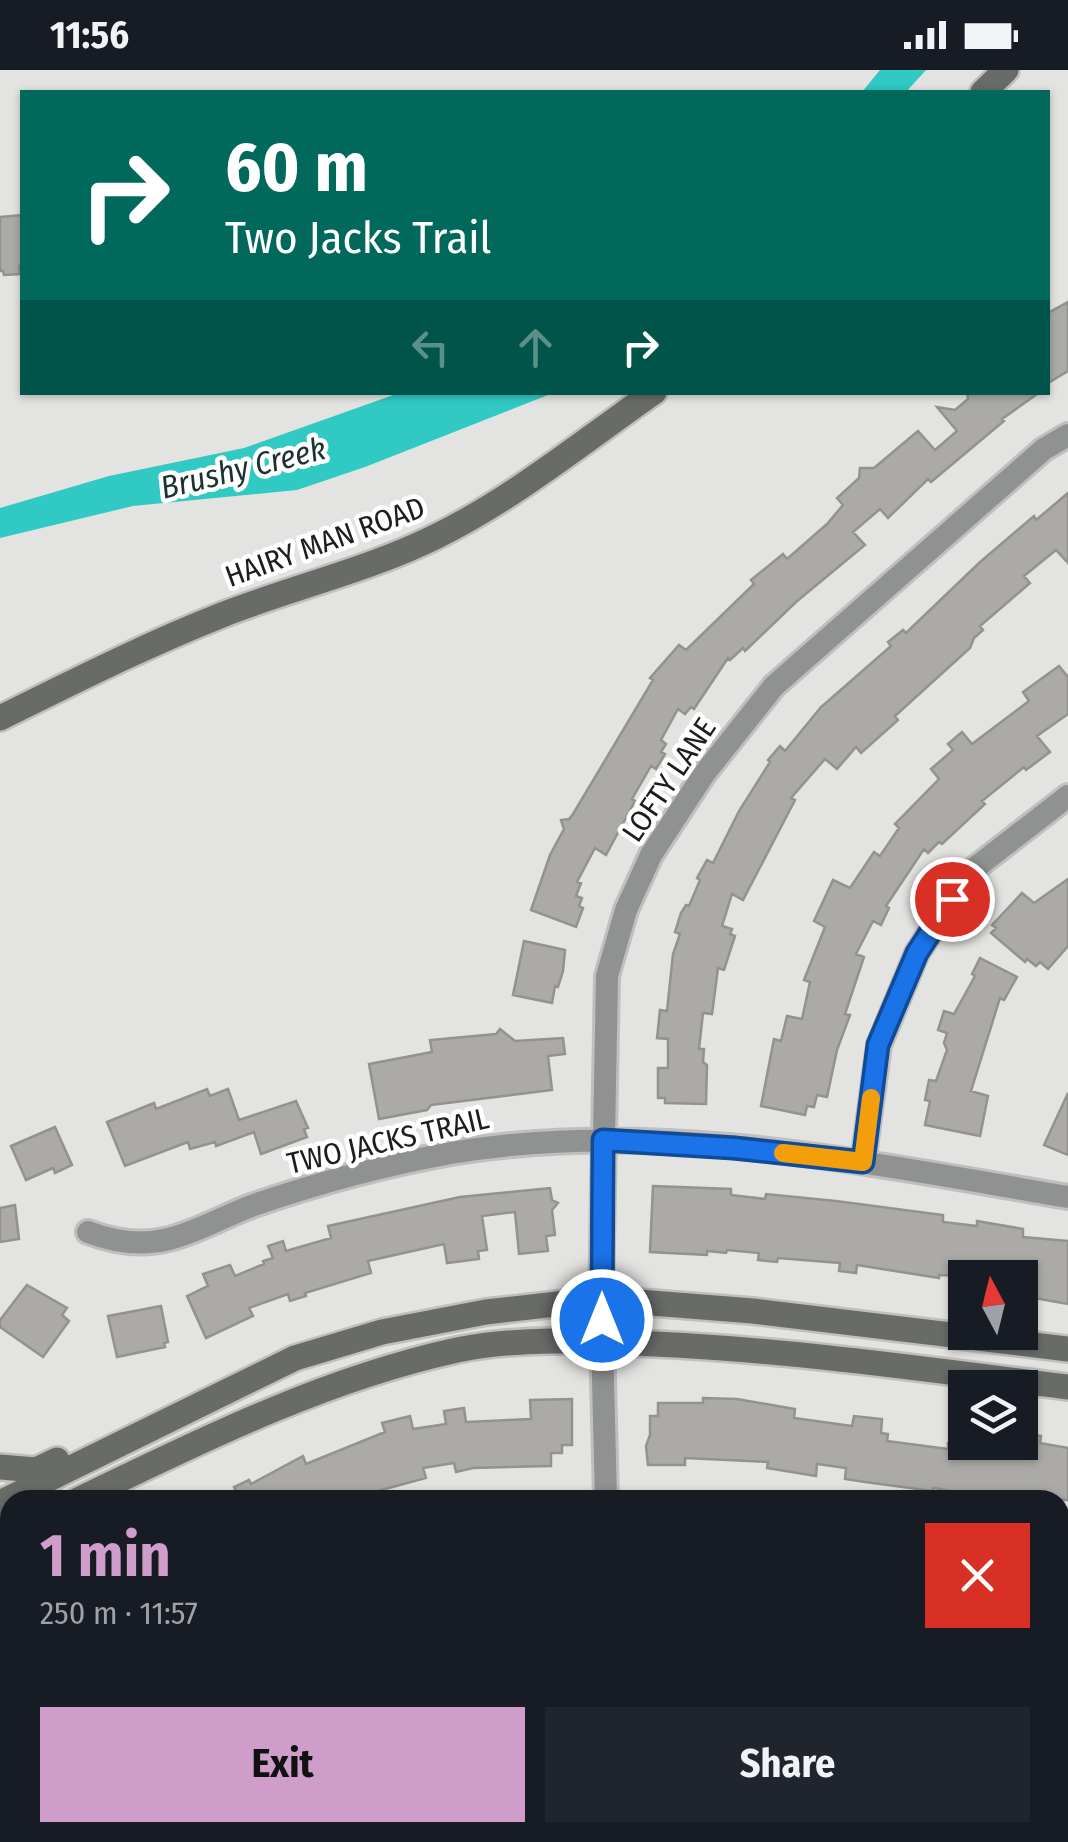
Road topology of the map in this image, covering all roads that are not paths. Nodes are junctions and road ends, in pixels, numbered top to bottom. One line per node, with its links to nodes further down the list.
1 (1006, 70): 2 (street)
2 (984, 90)
3 (650, 395): 5 (street, HAIRY MAN ROAD)
4 (1068, 435): 7 (street, LOFTY LANE)
5 (0, 718)
6 (1068, 796): 8 (street)
7 (603, 1140): 8 (street, TWO JACKS TRAIL); 10 (street, TWO JACKS TRAIL); 11 (street, LOFTY LANE)
8 (863, 1162): 9 (street, TWO JACKS TRAIL)
9 (1068, 1197)
10 (88, 1232)
11 (601, 1299): 12 (street, LOFTY LANE); 13 (street); 15 (street)
12 (602, 1341): 14 (street); 18 (street); 19 (street, LOFTY LANE)
13 (1068, 1349)
14 (1068, 1387)
15 (147, 1431): 16 (street); 17 (street)
16 (0, 1467)
17 (27, 1490)
18 (99, 1490)
19 (606, 1490)

